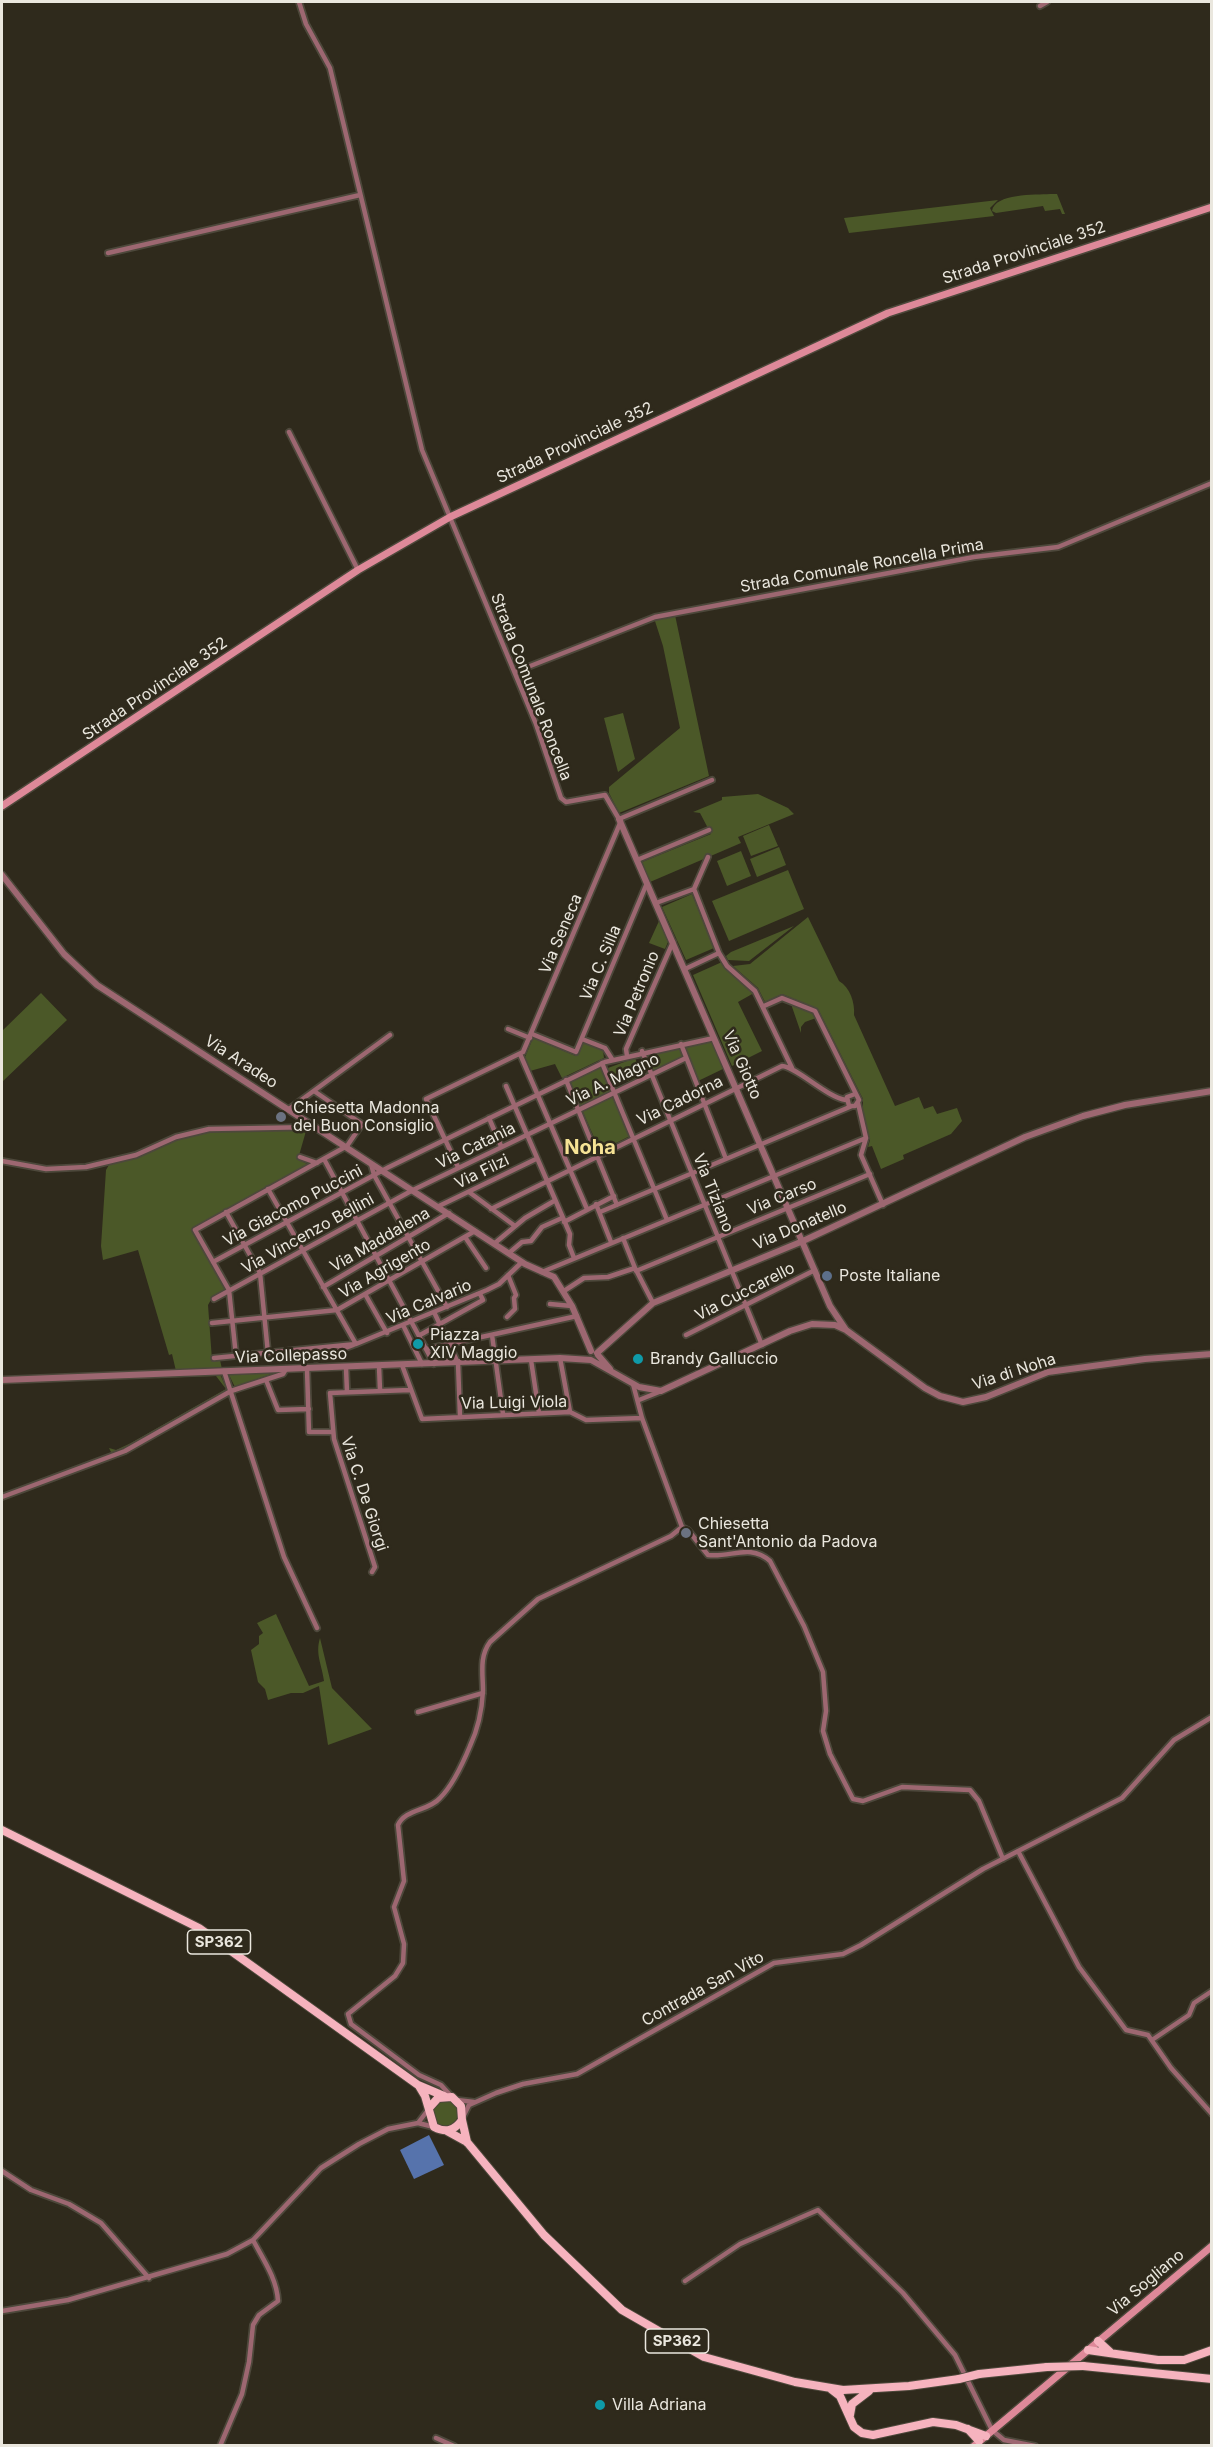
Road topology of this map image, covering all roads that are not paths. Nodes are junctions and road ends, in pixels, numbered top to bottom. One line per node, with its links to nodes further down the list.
1 (299, 2): 4 (street, Strada Comunale Roncella)
2 (1047, 2): 3 (street)
3 (1040, 6)
4 (360, 195): 6 (street); 9 (street, Strada Comunale Roncella)
5 (1212, 207): 9 (main road, Strada Provinciale 352)
6 (108, 254)
7 (289, 432): 10 (street)
8 (1212, 483): 11 (street, Strada Comunale Roncella Prima)
9 (450, 517): 10 (main road, Strada Provinciale 352); 11 (street, Strada Comunale Roncella)
10 (358, 570): 13 (main road, Strada Provinciale 352)
11 (515, 672): 14 (street, Strada Comunale Roncella)
12 (712, 780): 14 (street)
13 (2, 806)
14 (620, 820): 17 (street, Via Giotto); 28 (street, Via Seneca)
15 (709, 830): 17 (street)
16 (708, 857): 20 (street)
17 (637, 860): 19 (street, Via Giotto)
18 (2, 875): 53 (street, Via Aradeo)
19 (647, 883): 21 (street, Via Giotto); 30 (street, Via C. Silla)
20 (694, 889): 21 (street); 23 (street)
21 (656, 903): 22 (street, Via Giotto)
22 (673, 942): 24 (street, Via Giotto); 34 (street, Via Petronio)
23 (719, 953): 24 (street); 25 (street)
24 (685, 969): 29 (street, Via Giotto)
25 (764, 1006): 38 (street); 47 (street)
26 (508, 1029): 28 (street)
27 (390, 1035): 43 (street)
28 (531, 1036): 30 (street, Via C. Silla); 33 (street, Via Seneca)
29 (715, 1038): 31 (street, Via Giacomo Puccini); 42 (street, Via Giotto)
30 (582, 1039): 36 (street)
31 (681, 1044): 32 (street, Via Giacomo Puccini); 35 (street)
32 (642, 1052): 34 (street, Via Giacomo Puccini); 39 (street, Via Tiziano)
33 (520, 1054): 46 (street); 62 (street)
34 (627, 1056): 36 (street, Via Giacomo Puccini)
35 (686, 1058): 39 (street, Via A. Magno); 49 (street)
36 (612, 1059): 37 (street, Via Giacomo Puccini)
37 (602, 1063): 40 (street, Via Giacomo Puccini); 45 (street)
38 (792, 1068): 42 (street, Via Cadorna); 48 (street)
39 (652, 1075): 45 (street, Via A. Magno); 56 (street, Via Tiziano)
40 (566, 1080): 46 (street, Via Giacomo Puccini); 54 (street)
41 (506, 1086): 51 (street)
42 (736, 1086): 49 (street, Via Cadorna); 63 (street, Via Giotto)
43 (314, 1091): 53 (street); 64 (street)
44 (1212, 1091): 93 (street, Via Donatello)
45 (614, 1092): 54 (street, Via A. Magno); 60 (street)
46 (537, 1094): 51 (street, Via Giacomo Puccini); 57 (street)
47 (855, 1094): 48 (street); 50 (street)
48 (846, 1100): 52 (street)
49 (705, 1102): 56 (street, Via Cadorna); 69 (street)
50 (858, 1103): 52 (street); 61 (street)
51 (514, 1105): 55 (street, Via Giacomo Puccini); 59 (street)
52 (852, 1107): 63 (street)
53 (289, 1109): 58 (street, Via Aradeo)
54 (579, 1109): 57 (street, Via A. Magno); 66 (street)
55 (489, 1118): 62 (street, Via Giacomo Puccini); 65 (street)
56 (672, 1119): 60 (street, Via Cadorna); 77 (street, Via Tiziano)
57 (550, 1124): 59 (street, Via Catania); 75 (street)
58 (316, 1127): 64 (street, Via Aradeo); 71 (street)
59 (526, 1135): 65 (street, Via Catania); 68 (street)
60 (633, 1138): 66 (street, Via Cadorna); 83 (street)
61 (866, 1138): 78 (street); 79 (street)
62 (445, 1139): 74 (street); 76 (street, Via Giacomo Puccini)
63 (762, 1144): 69 (street); 78 (street, Via Giotto)
64 (347, 1146): 70 (street); 72 (street, Via Aradeo)
65 (501, 1146): 74 (street, Via Catania)
66 (598, 1155): 75 (street, Via Cadorna); 87 (street)
67 (300, 1157): 73 (street)
68 (536, 1159): 81 (street); 85 (street, Via Filzi)
69 (726, 1159): 77 (street)
70 (324, 1160): 73 (street); 86 (street)
71 (2, 1161)
72 (370, 1162): 76 (street, Via Aradeo); 80 (street)
73 (317, 1163): 82 (street)
74 (458, 1167): 84 (street, Via Catania)
75 (570, 1170): 81 (street, Via Cadorna); 97 (street)
76 (384, 1171): 80 (street, Via Giacomo Puccini); 84 (street, Via Aradeo)
77 (691, 1173): 83 (street); 92 (street, Via Tiziano)
78 (775, 1174): 92 (street); 95 (street, Via Giotto)
79 (870, 1174): 93 (street); 95 (street, Via Carso)
80 (374, 1175): 86 (street, Via Giacomo Puccini); 89 (street)
81 (546, 1182): 88 (street); 96 (street, Via Cadorna)
82 (268, 1189): 98 (street); 104 (street)
83 (654, 1189): 91 (street); 102 (street)
84 (413, 1190): 89 (street, Via Vincenzo Bellini); 94 (street, Via Aradeo)
85 (469, 1192): 94 (street, Via Filzi); 96 (street)
86 (340, 1193): 103 (street); 104 (street, Via Giacomo Puccini)
87 (614, 1196): 90 (street); 91 (street)
88 (554, 1201): 101 (street); 105 (street)
89 (389, 1203): 103 (street, Via Vincenzo Bellini); 107 (street)
90 (596, 1204): 97 (street); 99 (street)
91 (617, 1204): 99 (street)
92 (705, 1204): 102 (street); 109 (street, Via Tiziano)
93 (883, 1205): 111 (street, Via Donatello)
94 (439, 1206): 100 (street, Via Aradeo)
95 (789, 1207): 109 (street, Via Carso); 111 (street, Via Giotto)
96 (491, 1209): 105 (street)
97 (587, 1209): 101 (street)
98 (226, 1212): 114 (street); 119 (street)
99 (600, 1212): 112 (street)
100 (449, 1213): 106 (street, Via Aradeo); 107 (street, Via Maddalena)
101 (563, 1220): 116 (street); 118 (street)
102 (667, 1220): 110 (street)
103 (356, 1221): 115 (street, Via Vincenzo Bellini); 117 (street)
104 (287, 1222): 114 (street, Via Giacomo Puccini); 115 (street)
105 (514, 1226): 113 (street)
106 (476, 1231): 108 (street, Via Agrigento); 113 (street, Via Aradeo)
107 (409, 1237): 117 (street, Via Maddalena); 120 (street)
108 (465, 1237): 120 (street, Via Agrigento); 122 (street)
109 (718, 1237): 123 (street, Via Carso); 124 (street, Via Tiziano)
110 (623, 1238): 112 (street); 123 (street)
111 (803, 1241): 124 (street, Via Donatello); 125 (street, Via Giotto)
112 (611, 1242): 118 (street)
113 (495, 1243): 116 (street, Via Aradeo)
114 (244, 1246): 119 (street, Via Giacomo Puccini); 126 (street)
115 (302, 1250): 126 (street, Via Vincenzo Bellini); 130 (street)
116 (509, 1253): 121 (street, Via Aradeo)
117 (376, 1256): 129 (street); 130 (street, Via Maddalena)
118 (574, 1258): 127 (street)
119 (213, 1262): 131 (street)
120 (422, 1262): 129 (street, Via Agrigento); 141 (street)
121 (522, 1262): 127 (street, Via Aradeo); 128 (street, Via Calvario)
122 (486, 1268)
123 (636, 1270): 132 (street, Via Carso); 136 (street)
124 (732, 1270): 136 (street, Via Donatello); 138 (street, Via Tiziano)
125 (815, 1270): 138 (street, Via Cuccarello); 140 (street, Via Giotto)
126 (260, 1273): 131 (street, Via Vincenzo Bellini); 146 (street)
127 (540, 1273): 132 (street, Via Aradeo)
128 (508, 1275): 134 (street, Via Calvario); 145 (street)
129 (389, 1280): 133 (street, Via Agrigento); 148 (street)
130 (323, 1287): 142 (street)
131 (229, 1290): 135 (street, Via Vincenzo Bellini); 147 (street)
132 (564, 1292): 139 (street)
133 (365, 1294): 142 (street, Via Agrigento); 154 (street)
134 (480, 1294): 141 (street, Via Calvario); 150 (street)
135 (214, 1299)
136 (653, 1303): 165 (street, Via Donatello)
137 (550, 1304): 139 (street)
138 (746, 1305): 157 (street, Via Cuccarello); 160 (street, Via Tiziano)
139 (572, 1306): 144 (street)
140 (830, 1306): 151 (street); 153 (street, Via Giotto)
141 (447, 1307): 143 (street, Via Calvario)
142 (337, 1310): 146 (street, Via Agrigento); 158 (street)
143 (434, 1312): 148 (street, Via Calvario); 150 (street)
144 (577, 1316): 156 (street); 165 (street)
145 (507, 1317)
146 (265, 1318): 147 (street, Via Agrigento); 163 (street)
147 (232, 1321): 149 (street, Via Agrigento); 166 (street)
148 (412, 1321): 152 (street, Via Calvario); 155 (street)
149 (212, 1323)
150 (440, 1324): 155 (street); 159 (street)
151 (825, 1324): 153 (street); 160 (street)
152 (403, 1325): 154 (street, Via Calvario); 173 (street)
153 (846, 1330): 164 (street, Via di Noha)
154 (387, 1333): 158 (street, Via Calvario)
155 (420, 1335): 162 (street)
156 (492, 1335): 159 (street); 171 (street)
157 (686, 1335)
158 (356, 1344): 161 (street, Via Calvario); 169 (street, Via Calvario)
159 (449, 1344): 162 (street); 172 (street)
160 (762, 1345): 188 (street)
161 (315, 1349): 163 (street, Via Calvario); 169 (street)
162 (427, 1349): 174 (street)
163 (268, 1353): 166 (street, Via Calvario)
164 (1212, 1354)
165 (593, 1355): 168 (street, Via Collepasso); 184 (street, Via Collepasso)
166 (236, 1356): 167 (street, Via Calvario)
167 (214, 1358)
168 (560, 1358): 170 (street, Via Collepasso); 192 (street)
169 (316, 1359): 180 (street)
170 (531, 1360): 171 (street, Via Collepasso); 193 (street)
171 (496, 1362): 172 (street, Via Collepasso); 194 (street)
172 (458, 1363): 174 (street, Via Collepasso); 195 (street)
173 (422, 1364): 174 (street, Via Collepasso); 175 (street, Via Collepasso)
174 (435, 1364)
175 (402, 1365): 176 (street, Via Collepasso); 186 (street)
176 (379, 1366): 177 (street, Via Collepasso); 185 (street)
177 (346, 1368): 180 (street, Via Collepasso); 189 (street)
178 (286, 1369): 179 (street, Via Collepasso); 181 (street, Via Collepasso); 183 (street)
179 (307, 1369): 180 (street, Via Collepasso); 191 (street)
180 (316, 1369)
181 (224, 1371): 182 (street, Via Collepasso); 187 (street)
182 (2, 1380)
183 (266, 1380): 187 (street); 191 (street)
184 (633, 1384): 188 (street, Via Collepasso); 190 (street)
185 (380, 1390): 186 (street); 189 (street)
186 (410, 1390): 195 (street, Via Luigi Viola)
187 (231, 1391): 198 (street); 201 (street)
188 (662, 1391): 190 (street)
189 (346, 1392): 197 (street, Via C. De Giorgi)
190 (639, 1400): 196 (street)
191 (309, 1409): 197 (street)
192 (570, 1412): 193 (street, Via Luigi Viola); 196 (street, Via Luigi Viola)
193 (539, 1413): 194 (street, Via Luigi Viola)
194 (503, 1414): 195 (street, Via Luigi Viola)
195 (460, 1416)
196 (642, 1418): 199 (street)
197 (332, 1432): 200 (street, Via C. De Giorgi)
198 (2, 1497)
199 (682, 1527): 202 (street); 207 (street)
200 (372, 1572)
201 (317, 1628)
202 (483, 1693): 203 (street); 211 (street)
203 (418, 1712)
204 (1212, 1717): 206 (street, Contrada San Vito)
205 (2, 1830): 210 (main road, SP362)
206 (1018, 1851): 207 (street, Contrada San Vito); 209 (street)
207 (1003, 1859): 212 (street, Contrada San Vito)
208 (1212, 1991): 209 (street)
209 (1152, 2040): 214 (street)
210 (418, 2085): 211 (main road, SP362); 213 (main road, SP362)
211 (451, 2098): 212 (street); 213 (main road); 215 (main road, SP362)
212 (474, 2102): 215 (street)
213 (429, 2108): 216 (street); 217 (main road, SP362)
214 (1212, 2115)
215 (462, 2120): 218 (main road); 219 (main road, SP362)
216 (417, 2122): 217 (street); 221 (street)
217 (434, 2127): 218 (main road, SP362)
218 (447, 2131): 219 (main road, SP362)
219 (467, 2142): 231 (main road, SP362)
220 (2, 2171): 223 (street)
221 (253, 2240): 223 (street); 236 (street)
222 (1212, 2246): 226 (main road, Via Sogliano)
223 (149, 2278): 225 (street)
224 (685, 2281): 235 (street)
225 (2, 2311)
226 (1098, 2341): 227 (main road, Via Sogliano); 229 (main road)
227 (1088, 2350): 229 (main road); 235 (main road, Via Sogliano)
228 (1212, 2350): 229 (main road)
229 (1110, 2352)
230 (1212, 2379): 232 (main road, SP362, bridge)
231 (830, 2388): 232 (main road, SP362); 233 (main road)
232 (871, 2389): 233 (main road)
233 (849, 2417): 235 (main road)
234 (436, 2438): 237 (street)
235 (981, 2439): 238 (street); 239 (street)
236 (220, 2445)
237 (454, 2445)
238 (966, 2445)
239 (1035, 2445)

